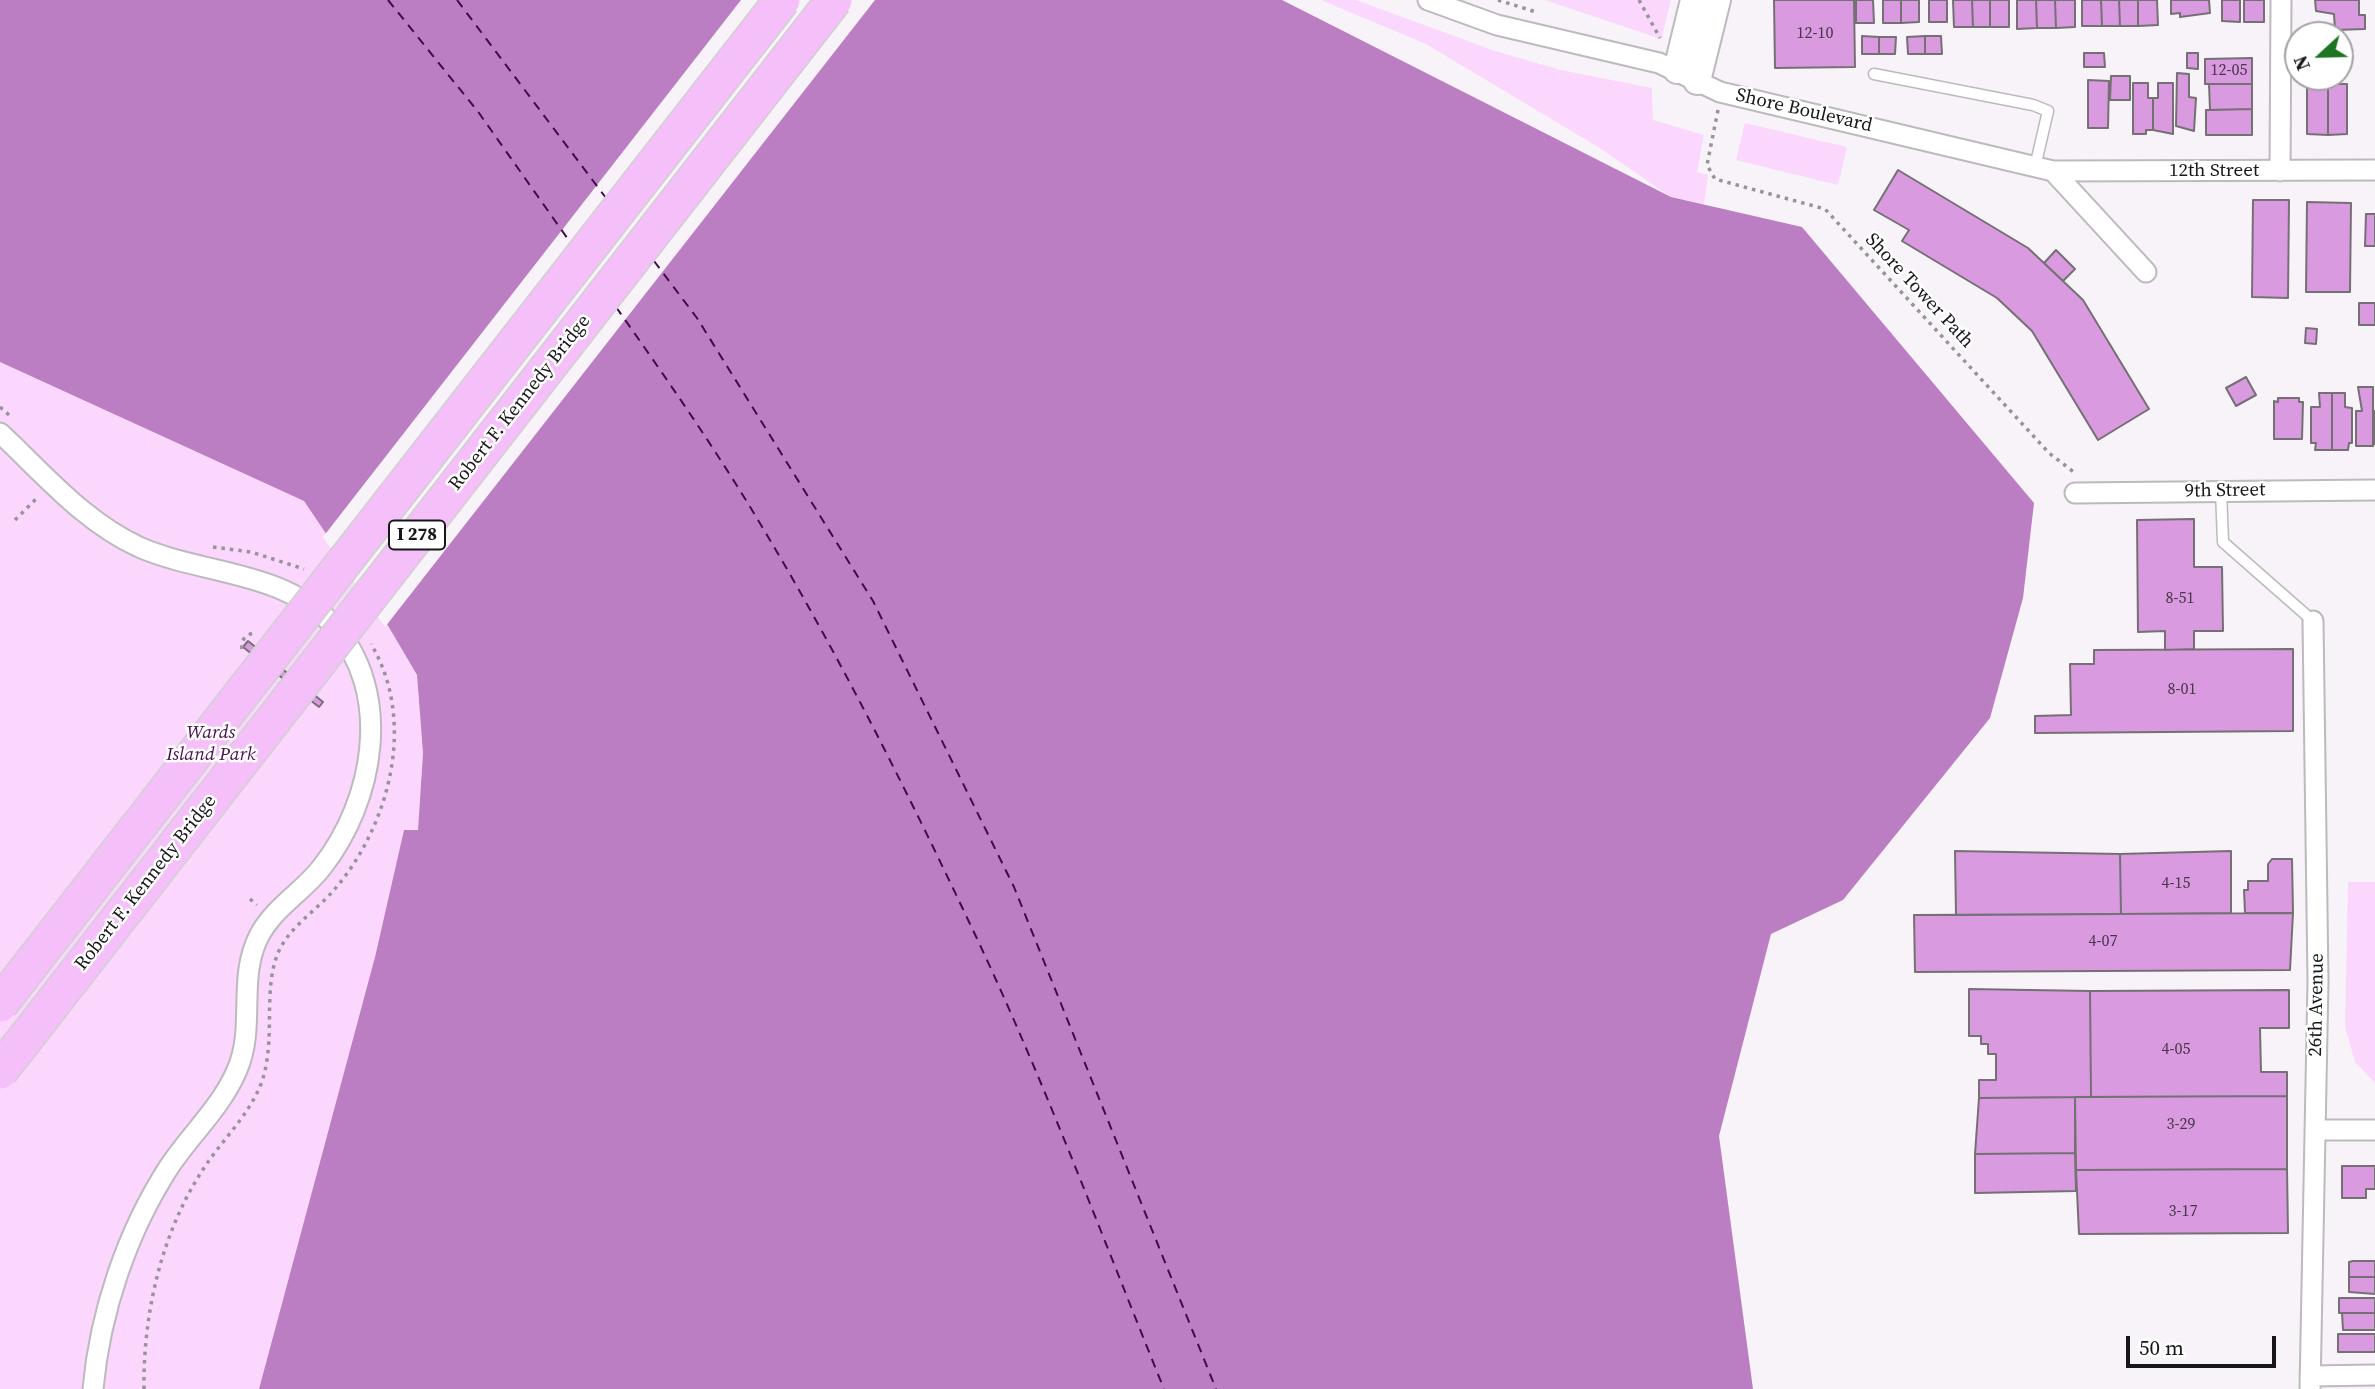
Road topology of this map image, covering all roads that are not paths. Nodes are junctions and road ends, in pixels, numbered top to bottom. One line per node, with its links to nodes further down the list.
1 (782, 0): 18 (highway, I 278, bridge)
2 (834, 0): 19 (highway, Robert F. Kennedy Bridge / I 278, bridge)
3 (1428, 0): 7 (street, Shore Boulevard)
4 (1694, 0): 7 (street)
5 (1717, 0): 7 (street)
6 (2280, 0): 11 (street)
7 (1678, 71): 9 (street, Shore Boulevard)
8 (1874, 74): 9 (lane)
9 (2044, 169): 11 (street, 12th Street); 12 (street)
10 (2375, 170): 11 (street, 12th Street)
11 (2280, 171)
12 (2146, 272)
13 (8, 428): 24 (street)
14 (2375, 490): 15 (street, 9th Street)
15 (2221, 491): 16 (street, 9th Street); 17 (lane)
16 (2075, 493)
17 (2313, 621): 20 (street, 26th Avenue)
18 (0, 1004)
19 (0, 1071)
20 (2315, 1130): 21 (street); 23 (street, 26th Avenue)
21 (2375, 1130)
22 (2375, 1376): 23 (street)
23 (2310, 1383)
24 (93, 1389)

